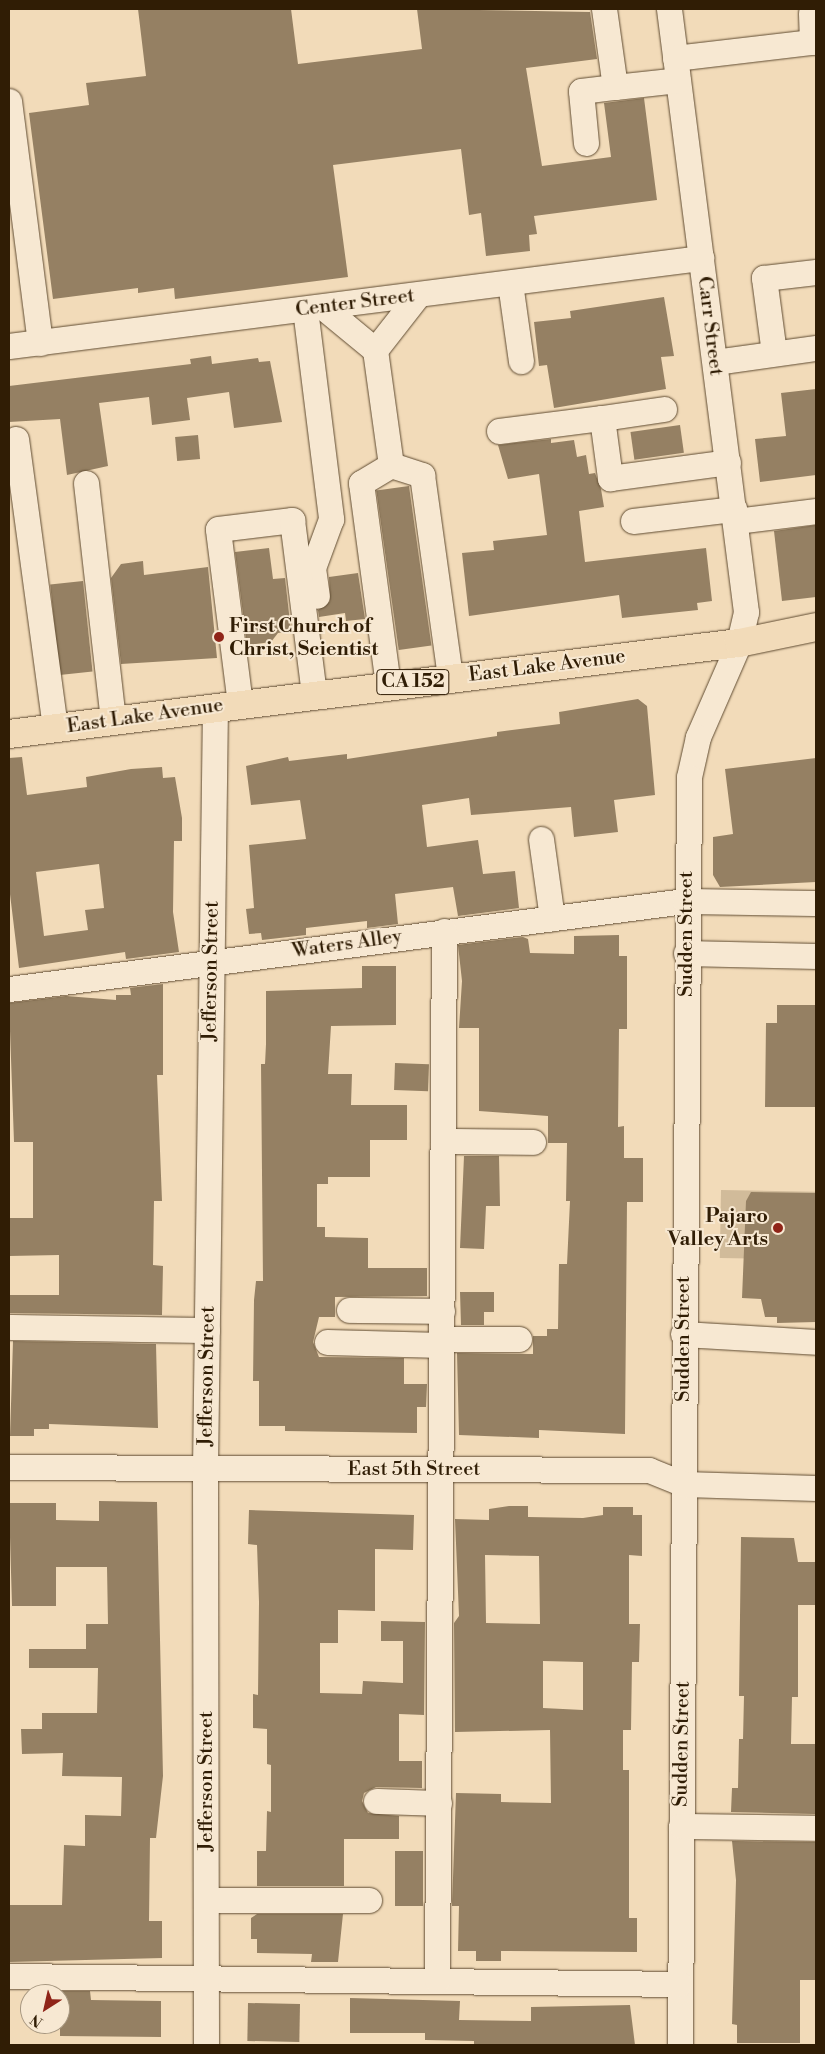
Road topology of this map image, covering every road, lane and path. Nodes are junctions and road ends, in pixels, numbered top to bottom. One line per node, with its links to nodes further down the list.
1 (604, 9): 5 (street)
2 (669, 9): 4 (street, Carr Street)
3 (810, 13): 4 (street)
4 (677, 69): 5 (street); 8 (street, Carr Street)
5 (615, 87): 7 (street)
6 (9, 101): 13 (street)
7 (586, 143)
8 (701, 258): 10 (street, Center Street); 19 (street, Carr Street)
9 (816, 272): 17 (street)
10 (510, 283): 11 (street, Center Street); 18 (street)
11 (418, 295): 12 (street, Center Street); 16 (street)
12 (314, 308): 13 (street, Center Street); 16 (street); 34 (street)
13 (40, 342): 14 (street, Center Street)
14 (9, 346)
15 (816, 348): 17 (street)
16 (375, 350): 25 (street)
17 (774, 353): 19 (street)
18 (521, 361)
19 (715, 362): 24 (street, Carr Street)
20 (664, 410): 21 (street)
21 (602, 418): 22 (street); 24 (street)
22 (499, 431)
23 (16, 439): 37 (street)
24 (728, 462): 28 (street, Carr Street)
25 (391, 465): 32 (street); 33 (street)
26 (86, 483): 36 (street)
27 (816, 512): 28 (street)
28 (735, 515): 29 (street); 31 (street, Carr Street)
29 (633, 521)
30 (816, 628): 31 (main road, East Lake Avenue / CA 152)
31 (739, 643): 32 (main road, East Lake Avenue / CA 152); 40 (street, Sudden Street)
32 (450, 677): 33 (main road, East Lake Avenue / CA 152)
33 (388, 685): 34 (main road, East Lake Avenue / CA 152)
34 (323, 693): 35 (main road, East Lake Avenue / CA 152); 35 (street, Jefferson Street)
35 (228, 705): 36 (main road, East Lake Avenue / CA 152); 46 (street, Jefferson Street)
36 (113, 720): 37 (main road, East Lake Avenue / CA 152)
37 (55, 728): 38 (main road, East Lake Avenue / CA 152)
38 (9, 734)
39 (541, 839): 42 (street)
40 (686, 901): 41 (street, Waters Alley); 42 (street, Waters Alley); 44 (street, Sudden Street)
41 (816, 903)
42 (552, 918): 43 (street, Waters Alley)
43 (444, 931): 46 (street, Waters Alley); 48 (street)
44 (686, 954): 45 (street); 54 (street, Sudden Street)
45 (816, 956)
46 (211, 963): 47 (street, Waters Alley); 53 (street, Jefferson Street)
47 (9, 988)
48 (443, 1141): 49 (street); 51 (street)
49 (533, 1142)
50 (349, 1310): 51 (street)
51 (442, 1311): 57 (street)
52 (9, 1327): 53 (street)
53 (207, 1330): 60 (street, Jefferson Street)
54 (683, 1334): 58 (street); 62 (street, Sudden Street)
55 (518, 1339): 57 (street)
56 (328, 1342): 57 (street)
57 (442, 1342): 61 (street)
58 (816, 1342)
59 (9, 1468): 60 (street, East 5th Street)
60 (205, 1468): 61 (street, East 5th Street); 68 (street, Jefferson Street)
61 (441, 1469): 62 (street, East 5th Street); 65 (street)
62 (684, 1484): 63 (street, East 5th Street); 66 (street, Sudden Street)
63 (816, 1488)
64 (376, 1801): 65 (street)
65 (438, 1803): 72 (street)
66 (681, 1826): 67 (street); 73 (street, Sudden Street)
67 (816, 1828)
68 (206, 1900): 69 (street); 71 (street, Jefferson Street)
69 (370, 1900)
70 (9, 1976): 71 (street)
71 (207, 1978): 72 (street); 74 (street, Jefferson Street)
72 (437, 1981): 73 (street)
73 (679, 1984): 75 (street, Sudden Street)
74 (206, 2045)
75 (680, 2045)

